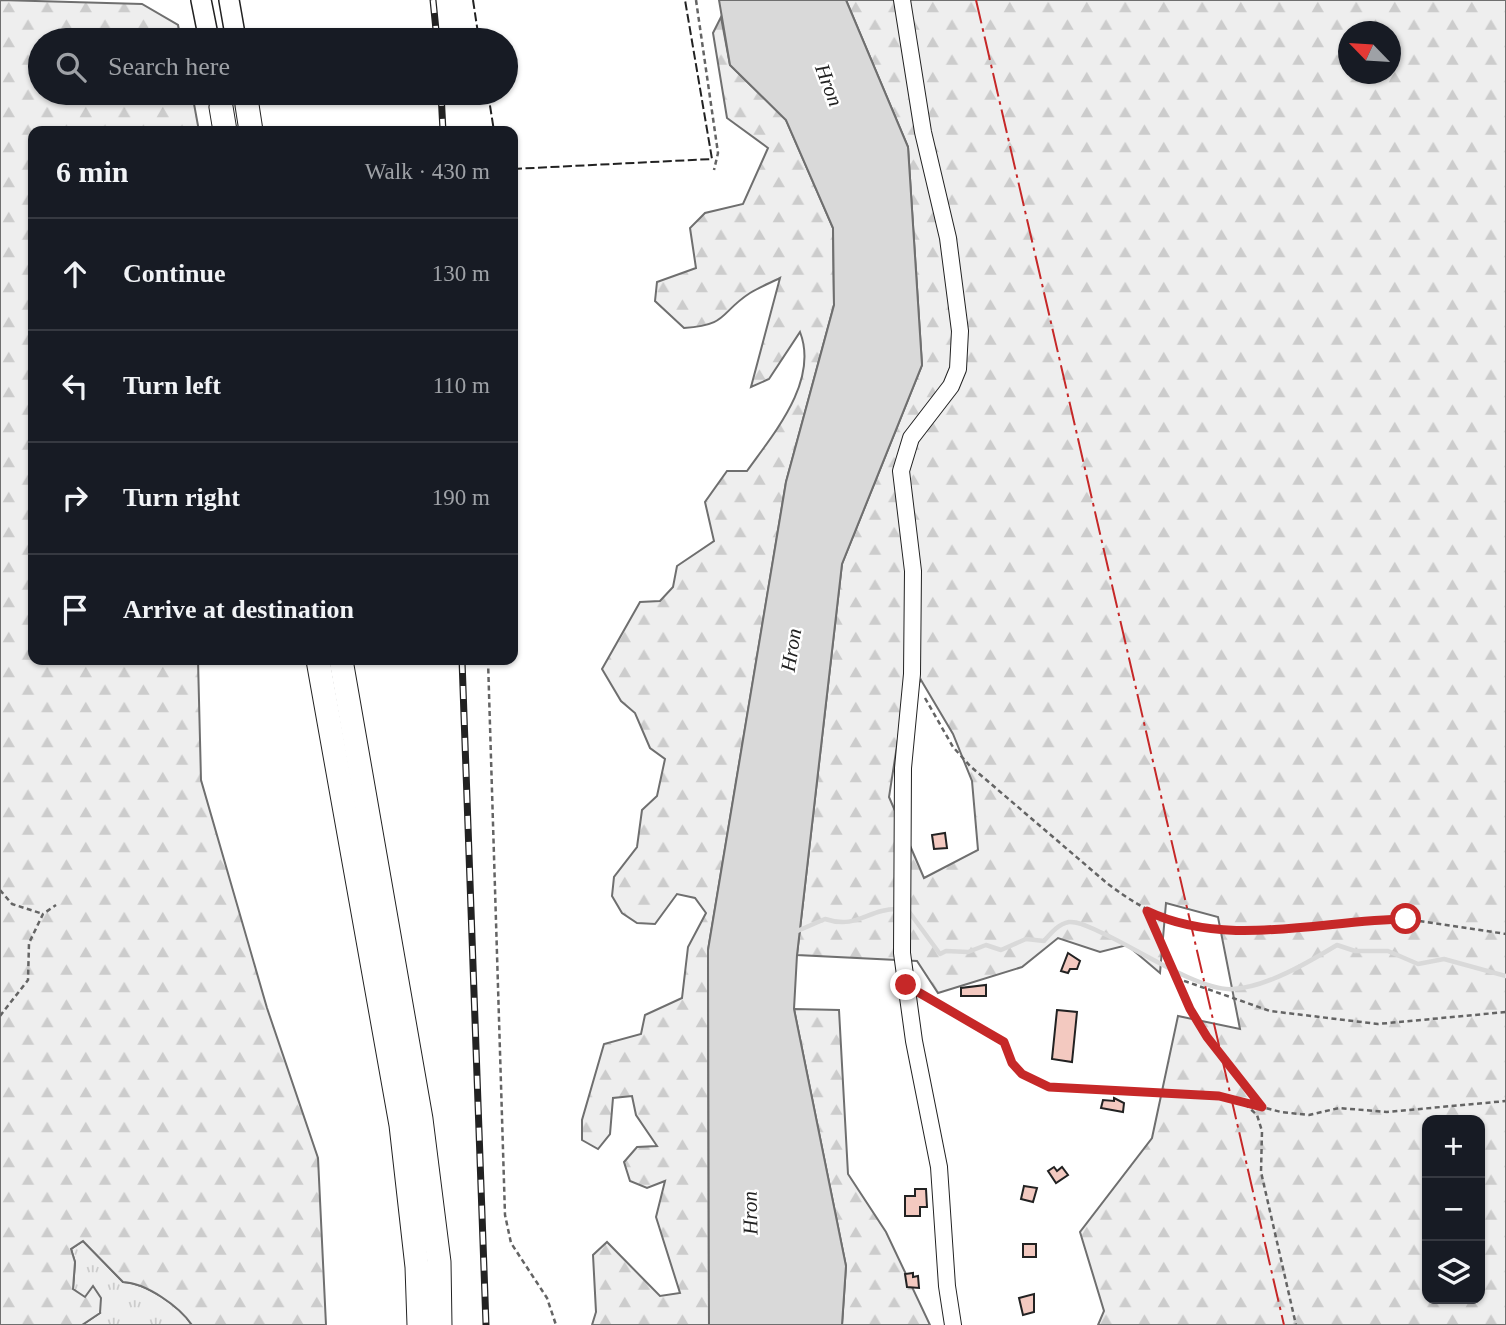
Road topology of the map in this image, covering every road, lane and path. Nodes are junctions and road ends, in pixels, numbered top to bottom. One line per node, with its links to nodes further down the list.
1 (229, 0): 6 (main road)
2 (696, 0): 11 (path)
3 (902, 0): 15 (street)
4 (202, 3): 5 (main road)
5 (207, 28)
6 (234, 28)
7 (221, 105): 9 (highway)
8 (247, 105): 10 (highway)
9 (224, 126)
10 (250, 126)
11 (715, 170)
12 (319, 665): 28 (highway)
13 (342, 665): 29 (highway)
14 (488, 665): 30 (path)
15 (912, 674): 18 (path); 22 (street)
16 (0, 890): 19 (path)
17 (56, 905): 19 (path)
18 (1147, 911): 20 (path); 21 (path)
19 (43, 914): 24 (path)
20 (1506, 934)
21 (1176, 978): 23 (path); 27 (path)
22 (906, 985): 26 (path); 31 (street)
23 (1506, 1012)
24 (0, 1016)
25 (1506, 1101): 27 (path)
26 (1245, 1104): 27 (path); 32 (path)
27 (1262, 1107)
28 (419, 1325)
29 (440, 1325)
30 (556, 1325)
31 (953, 1325)
32 (1296, 1325)

